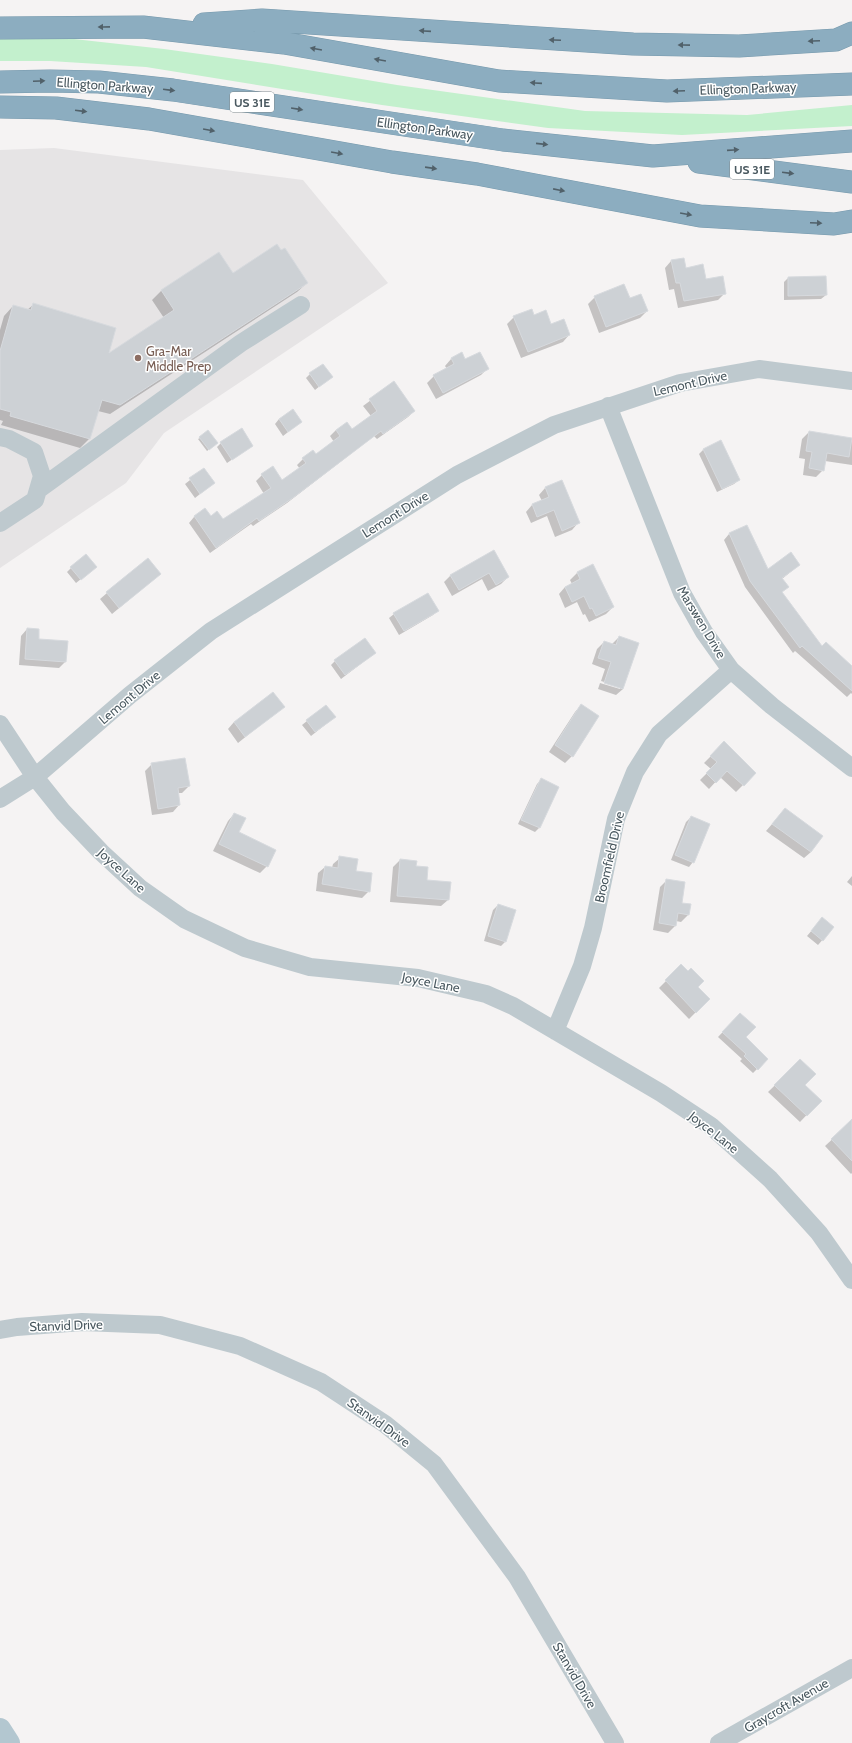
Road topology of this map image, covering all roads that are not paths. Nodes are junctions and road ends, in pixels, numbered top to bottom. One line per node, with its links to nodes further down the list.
1 (143, 27): 2 (highway, Ellington Parkway, one-way to 2); 3 (highway, one-way to 1); 7 (highway, Ellington Parkway, one-way to 1)
2 (0, 28)
3 (852, 33)
4 (852, 71): 7 (highway)
5 (0, 82): 10 (highway, Ellington Parkway / US 31E, one-way to 10)
6 (852, 84): 7 (highway, Ellington Parkway)
7 (788, 86)
8 (0, 107): 12 (highway, one-way to 12)
9 (852, 141): 10 (highway, Ellington Parkway, one-way to 9)
10 (652, 156): 11 (highway, US 31E, one-way to 11)
11 (852, 182)
12 (852, 221)
13 (301, 305): 17 (street)
14 (852, 381): 15 (street, Lemont Drive)
15 (608, 406): 19 (street, Marswen Drive); 22 (street, Lemont Drive)
16 (0, 437): 17 (street)
17 (38, 490): 18 (street)
18 (0, 523)
19 (731, 670): 21 (street, Marswen Drive); 24 (street, Broomfield Drive)
20 (0, 724): 22 (street, Joyce Lane)
21 (852, 768)
22 (35, 777): 23 (street, Lemont Drive); 24 (street, Joyce Lane)
23 (0, 799)
24 (555, 1031): 25 (street, Joyce Lane)
25 (852, 1280)
26 (0, 1330): 30 (street, Stanvid Drive)
27 (852, 1668): 31 (street, Graycroft Avenue)
28 (0, 1729): 29 (main road)
29 (9, 1743)
30 (615, 1743)
31 (719, 1743)

